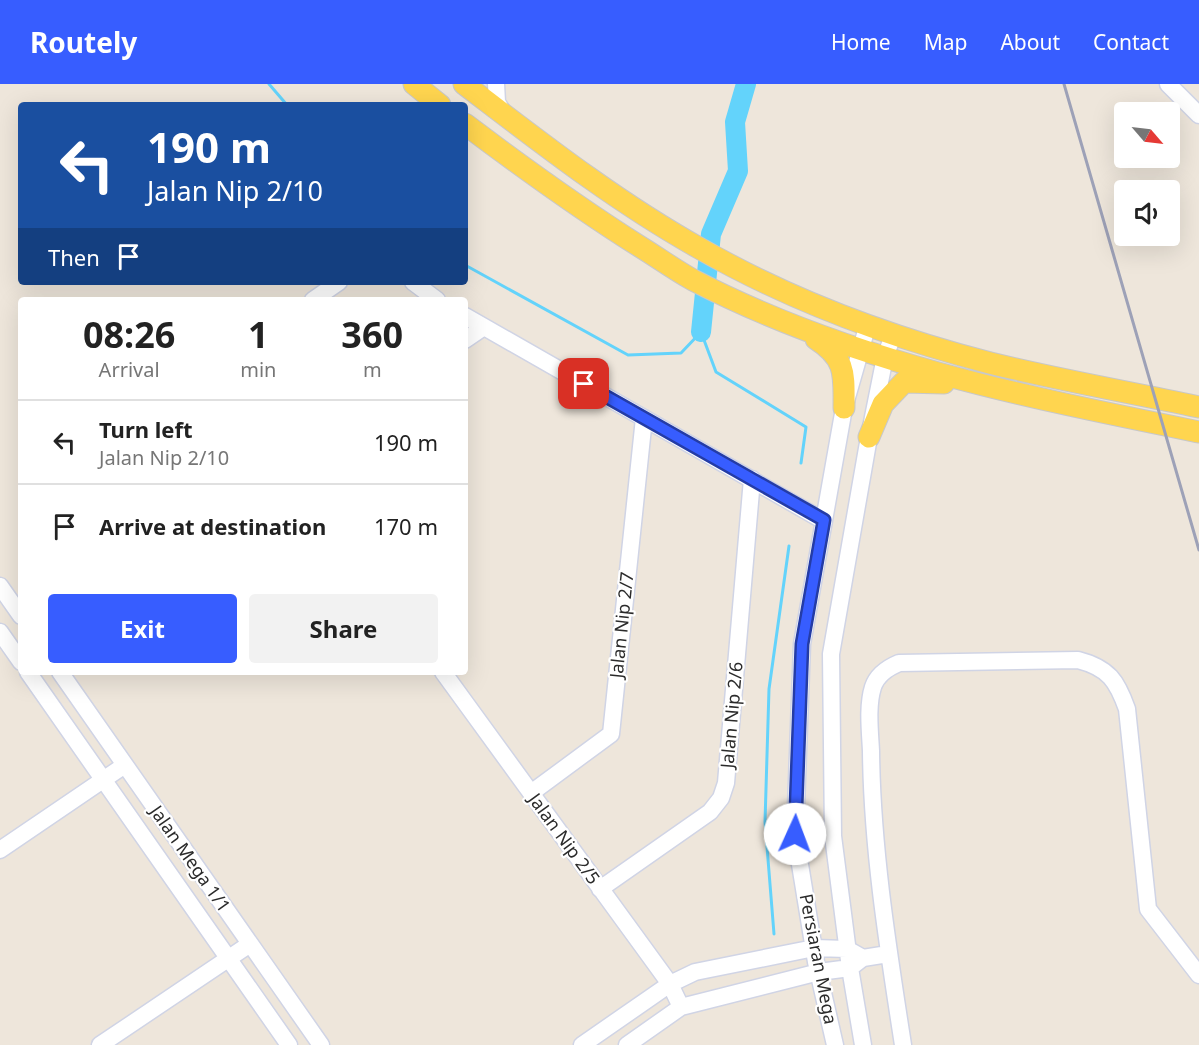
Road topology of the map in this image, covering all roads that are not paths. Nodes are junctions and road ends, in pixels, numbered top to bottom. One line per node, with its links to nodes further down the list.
1 (414, 84): 5 (main road)
2 (464, 84): 7 (main road)
3 (496, 84): 7 (street)
4 (1168, 84): 6 (street)
5 (436, 102)
6 (1199, 115)
7 (505, 116): 15 (main road)
8 (468, 126): 14 (main road)
9 (335, 285): 11 (street)
10 (416, 285): 12 (street)
11 (317, 297)
12 (433, 297)
13 (468, 318): 16 (street)
14 (782, 321): 19 (main road); 23 (main road)
15 (868, 324): 17 (main road); 19 (street, Persiaran Mega)
16 (484, 327): 18 (street); 24 (street)
17 (894, 333): 20 (street, Persiaran Mega); 22 (main road)
18 (468, 338)
19 (860, 350): 20 (main road); 23 (street, Persiaran Mega)
20 (885, 357): 21 (main road); 26 (street, Persiaran Mega)
21 (983, 387): 25 (main road); 26 (main road)
22 (1199, 407)
23 (844, 408): 28 (street, Persiaran Mega)
24 (644, 418): 27 (street); 38 (street, Jalan Nip 2/7)
25 (1199, 432)
26 (868, 437): 43 (street, Persiaran Mega)
27 (752, 479): 28 (street); 40 (street, Jalan Nip 2/6)
28 (824, 520): 42 (street, Persiaran Mega)
29 (0, 586): 30 (street)
30 (18, 612)
31 (0, 632): 32 (street)
32 (18, 658)
33 (30, 675): 37 (street)
34 (62, 675): 36 (street, Jalan Mega 1/1)
35 (445, 675): 38 (street, Jalan Nip 2/5)
36 (124, 765): 37 (street); 41 (street, Jalan Mega 1/1)
37 (103, 779): 39 (street); 45 (street)
38 (531, 793): 40 (street, Jalan Nip 2/5)
39 (0, 850)
40 (600, 889): 49 (street, Jalan Nip 2/5)
41 (250, 944): 45 (street); 53 (street, Jalan Mega 1/1)
42 (814, 948): 43 (street); 47 (street, Persiaran Mega); 49 (street)
43 (847, 950): 46 (street)
44 (888, 954): 46 (street); 48 (street); 58 (street)
45 (228, 958): 51 (street); 52 (street)
46 (856, 963): 47 (street); 57 (street, Persiaran Mega)
47 (819, 972): 50 (street); 56 (street, Persiaran Mega)
48 (1199, 975)
49 (669, 984): 50 (street, Jalan Nip 2/5); 54 (street)
50 (681, 1007): 55 (street)
51 (100, 1045)
52 (289, 1045)
53 (321, 1045)
54 (582, 1045)
55 (627, 1045)
56 (836, 1045)
57 (863, 1045)
58 (903, 1045)

